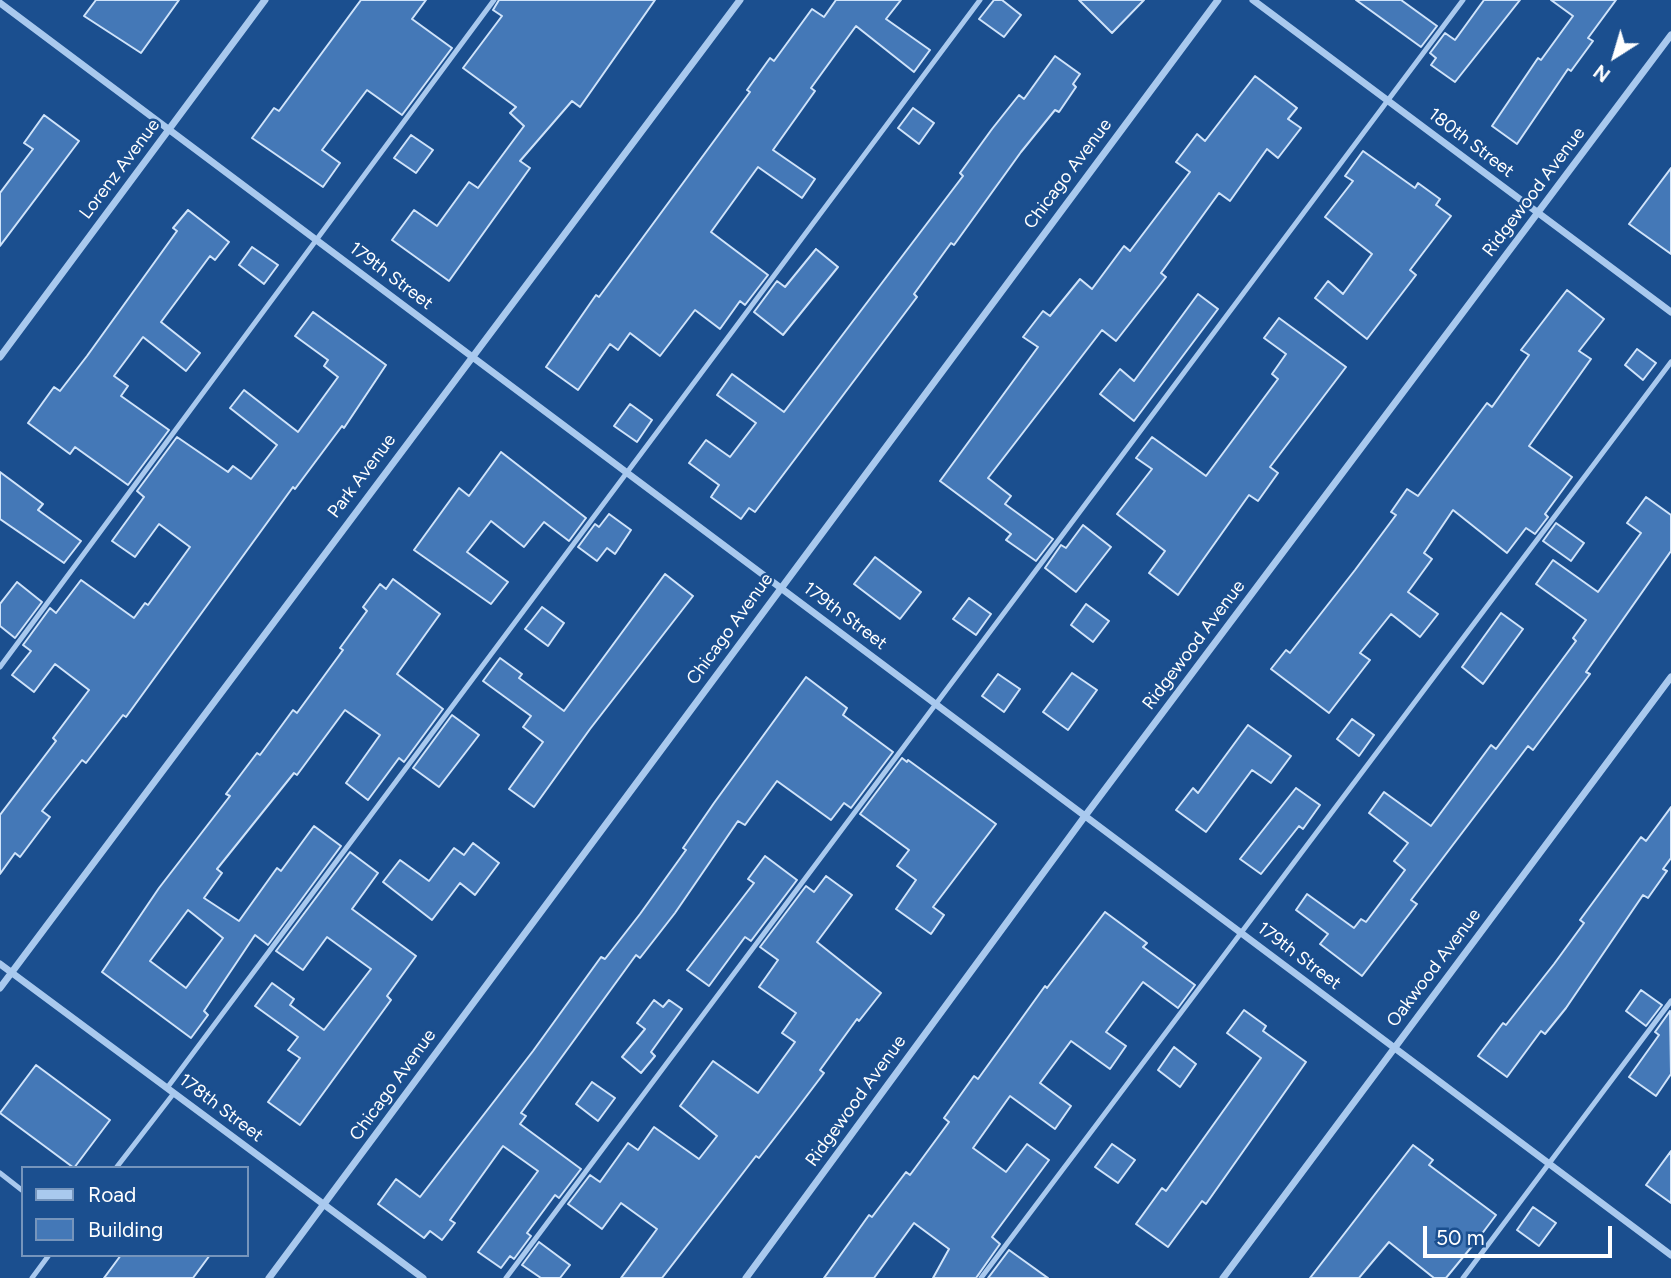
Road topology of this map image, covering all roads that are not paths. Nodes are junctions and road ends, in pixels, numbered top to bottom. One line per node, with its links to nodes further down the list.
1 (265, 0): 11 (street, Lorenz Avenue)
2 (494, 0): 13 (lane)
3 (740, 0): 15 (street, Park Avenue)
4 (980, 0): 18 (lane)
5 (1218, 0): 19 (street, Chicago Avenue)
6 (1253, 0): 10 (street, 180th Street)
7 (1463, 0): 10 (lane)
8 (0, 3): 11 (street, 179th Street)
9 (1671, 35): 12 (street, Ridgewood Avenue)
10 (1388, 101): 12 (street, 180th Street); 22 (lane)
11 (169, 130): 13 (street, 179th Street); 16 (street, Lorenz Avenue)
12 (1538, 213): 14 (street, 180th Street); 23 (street, Ridgewood Avenue)
13 (315, 239): 15 (street, 179th Street); 20 (lane)
14 (1671, 312)
15 (472, 356): 18 (street, 179th Street); 26 (street, Park Avenue)
16 (0, 357)
17 (1671, 362): 24 (lane)
18 (626, 472): 19 (street, 179th Street); 30 (lane)
19 (780, 587): 22 (street, 179th Street); 36 (street, Chicago Avenue)
20 (0, 667)
21 (1671, 677): 29 (street, Oakwood Avenue)
22 (935, 703): 23 (street, 179th Street); 42 (lane)
23 (1085, 816): 24 (street, 179th Street); 43 (street, Ridgewood Avenue)
24 (1242, 933): 29 (street, 179th Street); 44 (lane)
25 (0, 964): 26 (street, 178th Street)
26 (11, 972): 27 (street, Park Avenue); 30 (street, 178th Street)
27 (0, 988)
28 (1671, 1001): 32 (lane)
29 (1395, 1047): 32 (street, 179th Street); 45 (street, Oakwood Avenue)
30 (167, 1088): 31 (street, 178th Street)
31 (174, 1093): 33 (lane); 36 (street, 178th Street)
32 (1549, 1163): 37 (street, 179th Street); 46 (lane)
33 (118, 1166)
34 (0, 1173): 35 (lane)
35 (21, 1189)
36 (324, 1205): 40 (street, Chicago Avenue); 41 (street, 178th Street)
37 (1671, 1255)
38 (48, 1257): 39 (lane)
39 (32, 1278)
40 (269, 1278)
41 (423, 1278)
42 (506, 1278)
43 (746, 1278)
44 (981, 1278)
45 (1223, 1278)
46 (1463, 1278)

